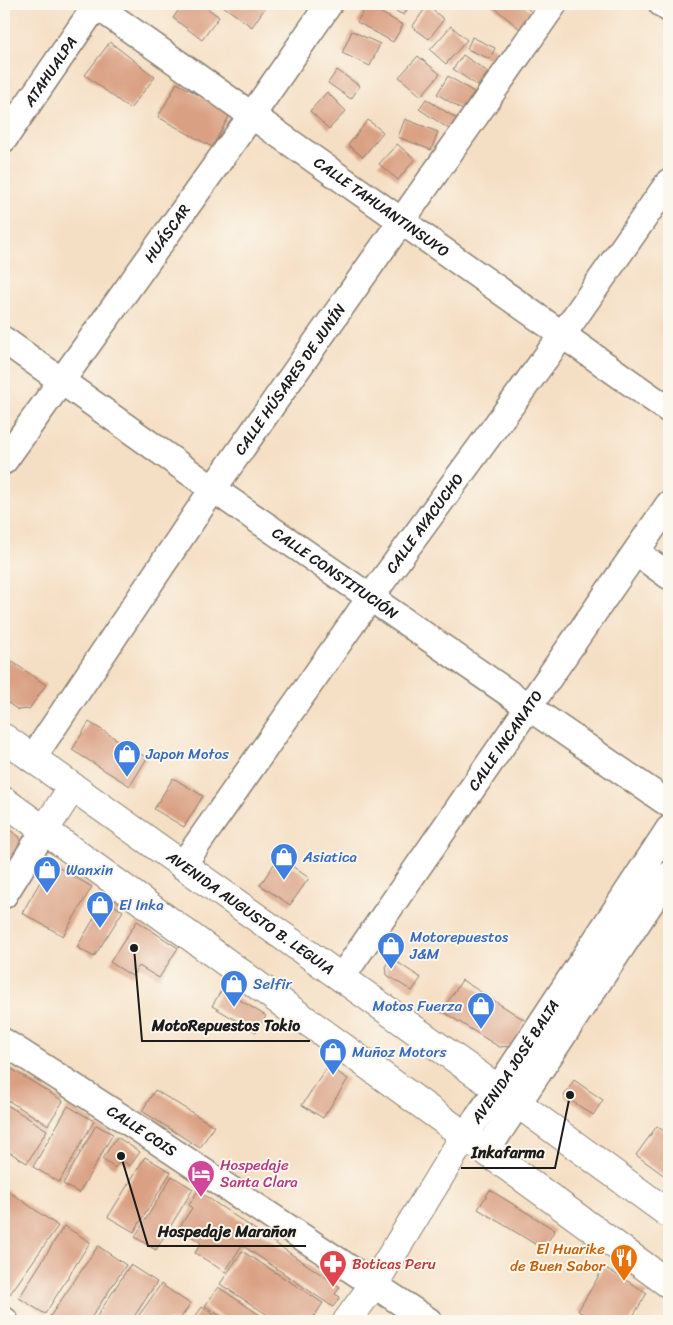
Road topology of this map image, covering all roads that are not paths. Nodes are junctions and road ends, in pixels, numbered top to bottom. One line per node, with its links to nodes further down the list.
1 (96, 4): 6 (street, CALLE TAHUANTINSUYO); 7 (street, ATAHUALPA)
2 (329, 4): 6 (street, HUÁSCAR)
3 (554, 4): 9 (street, CALLE HÚSARES DE JUNÍN)
4 (662, 4): 5 (street)
5 (669, 9)
6 (252, 115): 9 (street, CALLE TAHUANTINSUYO); 12 (street, HUÁSCAR)
7 (4, 139)
8 (669, 182): 10 (street, CALLE AYACUCHO)
9 (402, 221): 10 (street, CALLE TAHUANTINSUYO); 15 (street, CALLE HÚSARES DE JUNÍN)
10 (563, 334): 13 (street, CALLE TAHUANTINSUYO); 19 (street, CALLE AYACUCHO)
11 (4, 340): 12 (street, CALLE CONSTITUCIÓN)
12 (61, 380): 14 (street, HUÁSCAR); 15 (street, CALLE CONSTITUCIÓN)
13 (669, 410)
14 (4, 462)
15 (213, 489): 19 (street, CALLE CONSTITUCIÓN); 22 (street, CALLE HÚSARES DE JUNÍN)
16 (669, 504): 17 (street, CALLE INCANATO)
17 (636, 552): 18 (street); 20 (street, CALLE INCANATO)
18 (669, 576)
19 (370, 598): 20 (street, CALLE CONSTITUCIÓN); 28 (street, CALLE AYACUCHO)
20 (528, 708): 25 (street, CALLE CONSTITUCIÓN); 31 (street, CALLE INCANATO)
21 (4, 738): 22 (main road, AVENIDA AUGUSTO B. LEGUIA)
22 (32, 759): 23 (main road, AVENIDA AUGUSTO B. LEGUIA)
23 (72, 788): 27 (main road); 28 (main road, AVENIDA AUGUSTO B. LEGUIA)
24 (4, 801): 27 (main road)
25 (669, 804)
26 (669, 829): 33 (street, AVENIDA JOSÉ BALTA)
27 (45, 830): 30 (street); 34 (main road)
28 (182, 866): 31 (main road, AVENIDA AUGUSTO B. LEGUIA)
29 (669, 875): 33 (street, AVENIDA JOSÉ BALTA)
30 (4, 895)
31 (341, 978): 33 (main road, AVENIDA AUGUSTO B. LEGUIA)
32 (4, 1042): 36 (street, CALLE COIS)
33 (508, 1096): 34 (street, AVENIDA JOSÉ BALTA); 35 (main road, AVENIDA AUGUSTO B. LEGUIA)
34 (476, 1142): 36 (main road, AVENIDA JOSÉ BALTA); 37 (main road)
35 (669, 1214)
36 (374, 1284): 38 (main road, AVENIDA JOSÉ BALTA); 39 (street, CALLE COIS)
37 (669, 1284)
38 (347, 1321)
39 (429, 1321)

